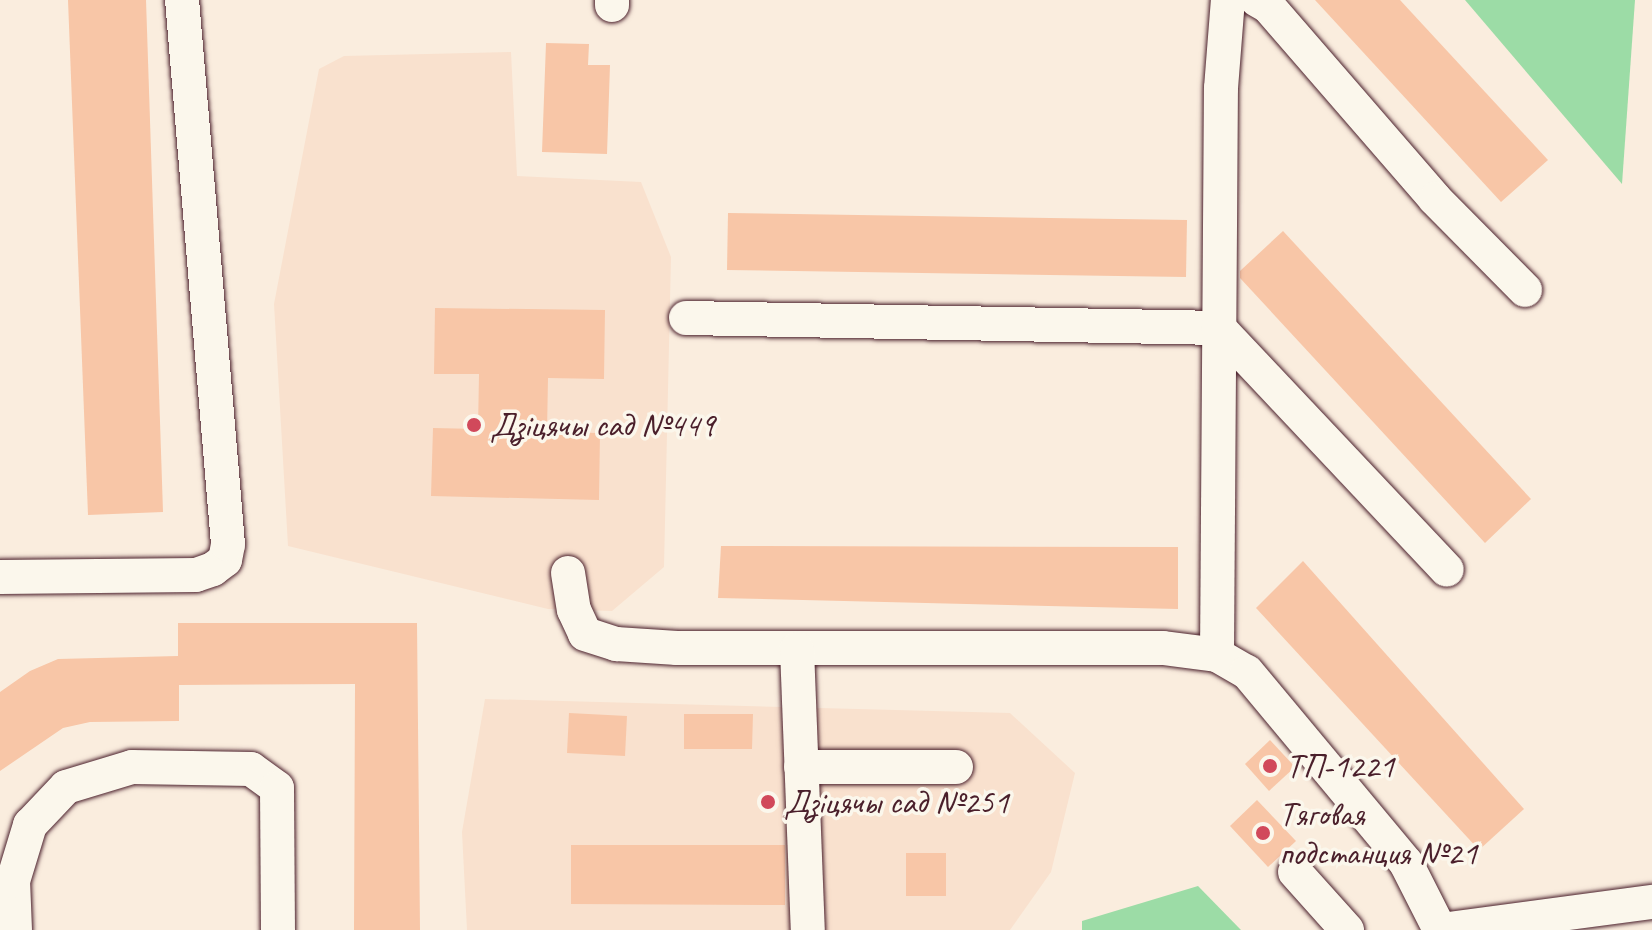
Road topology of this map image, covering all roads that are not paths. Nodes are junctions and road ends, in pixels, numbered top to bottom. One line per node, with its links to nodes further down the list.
1 (182, 0): 9 (lane)
2 (1228, 0): 6 (lane)
3 (1257, 0): 4 (lane)
4 (1525, 290)
5 (686, 318): 6 (lane)
6 (1219, 328): 7 (lane); 11 (lane)
7 (1447, 570)
8 (568, 573): 10 (lane)
9 (0, 577)
10 (797, 649): 11 (lane); 12 (lane)
11 (1217, 655): 20 (lane)
12 (801, 767): 13 (lane); 18 (lane)
13 (956, 767)
14 (1295, 872): 19 (lane)
15 (1652, 902): 20 (lane)
16 (15, 930): 17 (lane)
17 (278, 930)
18 (808, 930)
19 (1347, 930)
20 (1441, 930)

